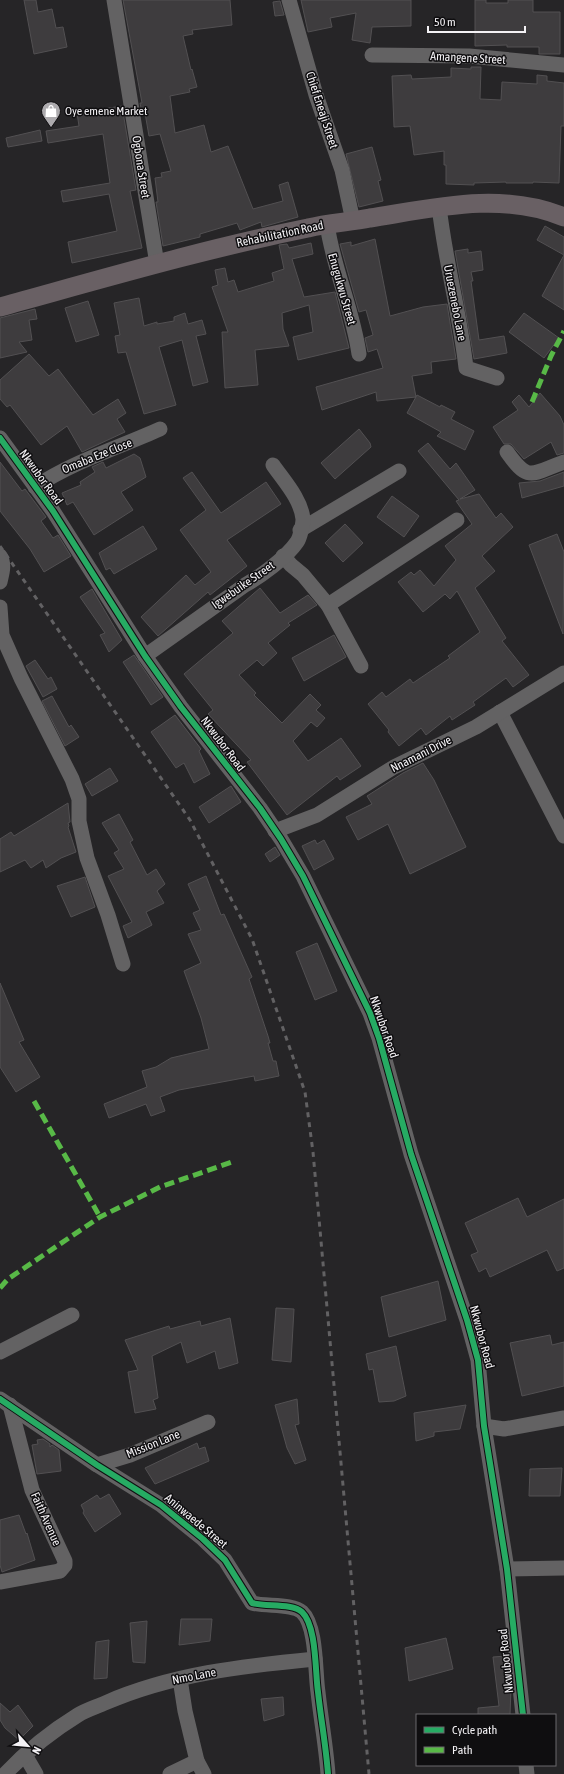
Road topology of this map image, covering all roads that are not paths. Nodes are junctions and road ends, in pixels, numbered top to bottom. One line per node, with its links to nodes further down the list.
1 (114, 0): 9 (street, Ogbona Street)
2 (289, 0): 7 (street, Chief Eneaji Street)
3 (372, 55): 4 (street, Amangene Street)
4 (564, 65)
5 (439, 206): 6 (main road, Rehabilitation Road); 7 (main road, Rehabilitation Road); 12 (street, Uruezenebo Lane)
6 (564, 217)
7 (353, 221): 8 (main road, Rehabilitation Road)
8 (326, 224): 9 (main road, Rehabilitation Road); 11 (street, Enugukwu Street)
9 (157, 264): 10 (main road, Rehabilitation Road)
10 (0, 307)
11 (359, 354)
12 (497, 378)
13 (160, 429): 19 (street, Omaba Eze Close)
14 (0, 438): 19 (street, Nkwubor Road)
15 (506, 452): 16 (street)
16 (564, 462)
17 (273, 466): 21 (street, Igwebuike Street)
18 (399, 471): 21 (street)
19 (35, 487): 27 (street, Nkwubor Road)
20 (458, 520): 25 (street)
21 (300, 530): 23 (street, Igwebuike Street)
22 (0, 556): 24 (street)
23 (283, 556): 25 (street); 27 (street, Igwebuike Street)
24 (0, 582)
25 (328, 605): 28 (street)
26 (0, 607): 33 (street)
27 (145, 656): 31 (street, Nkwubor Road)
28 (361, 666)
29 (564, 673): 30 (street, Nnamani Drive)
30 (500, 712): 31 (street, Nnamani Drive); 32 (street)
31 (275, 831): 39 (street, Nkwubor Road)
32 (564, 836)
33 (123, 964)
34 (72, 1315): 35 (street)
35 (0, 1352)
36 (5, 1402): 40 (street, Aninwaede Street); 43 (street, Faith Avenue)
37 (564, 1418): 39 (street)
38 (208, 1422): 40 (street, Mission Lane)
39 (484, 1426): 42 (street, Nkwubor Road)
40 (97, 1465): 44 (street, Aninwaede Street)
41 (564, 1568): 42 (street)
42 (506, 1569): 46 (street, Nkwubor Road)
43 (0, 1582)
44 (315, 1660): 45 (street, Nmo Lane); 53 (street, Aninwaede Street)
45 (180, 1679): 47 (street, Nmo Lane); 48 (street)
46 (523, 1714)
47 (25, 1755): 49 (street, Nmo Lane); 50 (street)
48 (196, 1761): 51 (street); 52 (street)
49 (5, 1774)
50 (36, 1774)
51 (170, 1774)
52 (204, 1774)
53 (328, 1774)

